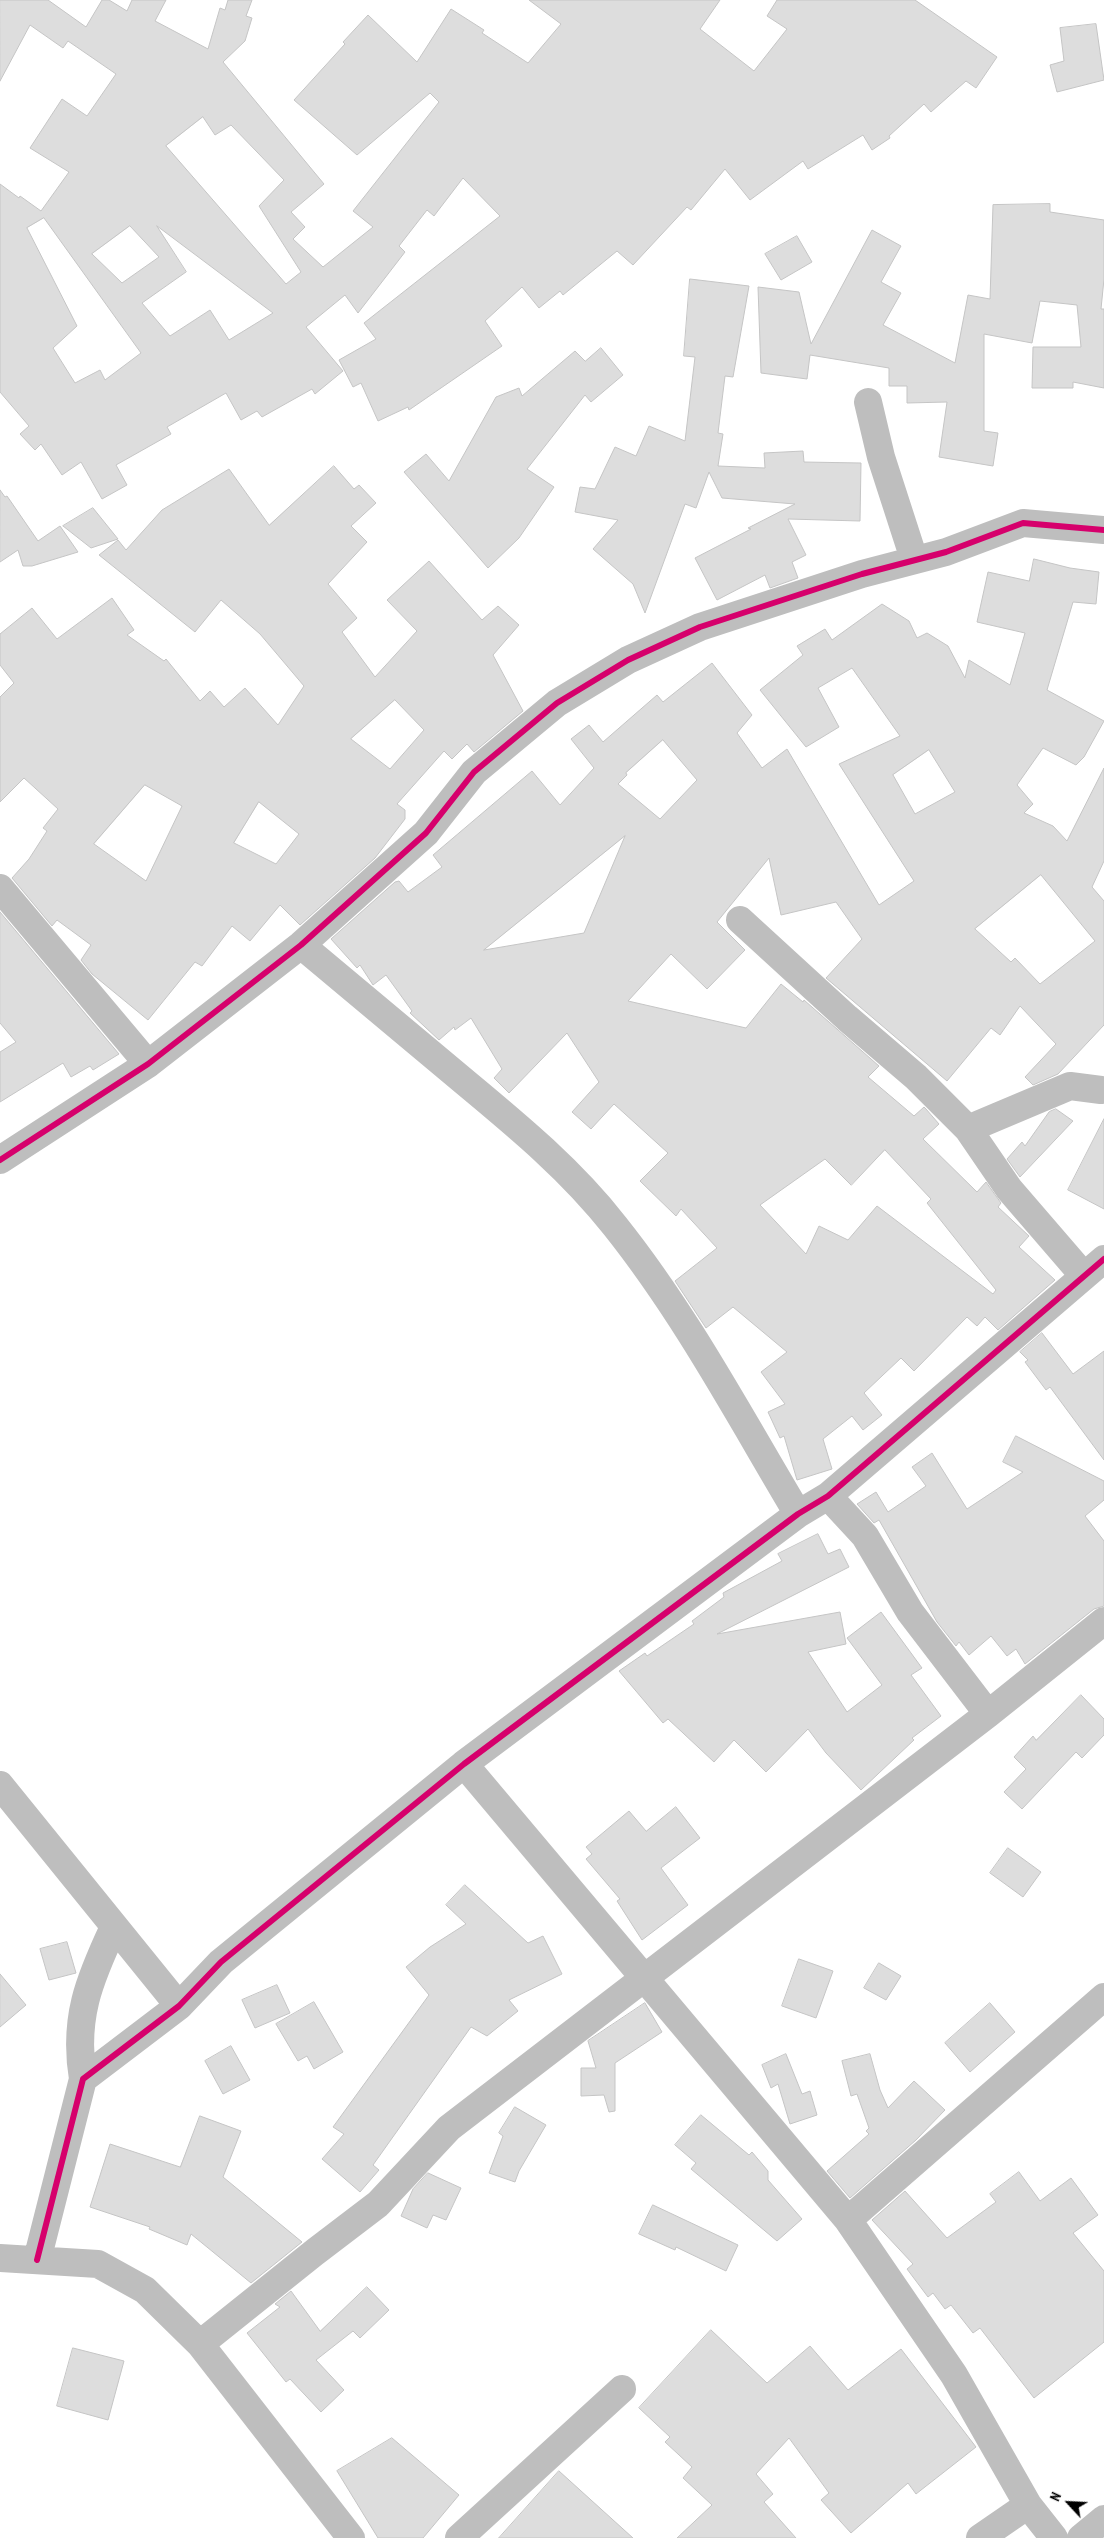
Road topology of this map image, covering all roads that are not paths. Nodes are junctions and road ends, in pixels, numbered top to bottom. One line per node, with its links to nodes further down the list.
1 (868, 402): 3 (street)
2 (1104, 530): 3 (street)
3 (914, 559): 6 (street)
4 (0, 888): 7 (street)
5 (740, 920): 9 (street)
6 (301, 945): 7 (street); 13 (street)
7 (148, 1064): 10 (street)
8 (1101, 1090): 9 (street)
9 (968, 1129): 11 (street)
10 (0, 1160)
11 (1094, 1267): 12 (street)
12 (828, 1496): 13 (street); 15 (street)
13 (798, 1514): 16 (street)
14 (1104, 1621): 15 (street)
15 (988, 1714): 19 (street)
16 (464, 1764): 19 (street); 21 (street)
17 (0, 1785): 18 (street)
18 (114, 1927): 21 (street); 22 (street)
19 (644, 1978): 23 (street); 26 (street)
20 (1104, 1996): 23 (street)
21 (179, 2006): 22 (street)
22 (83, 2079): 25 (street)
23 (848, 2220): 28 (street)
24 (0, 2258): 25 (street)
25 (37, 2260): 26 (street)
26 (200, 2344): 30 (street)
27 (622, 2389): 31 (street)
28 (1028, 2505): 32 (street); 33 (street)
29 (1104, 2519): 34 (street)
30 (351, 2538)
31 (458, 2538)
32 (980, 2538)
33 (1054, 2538)
34 (1081, 2538)

